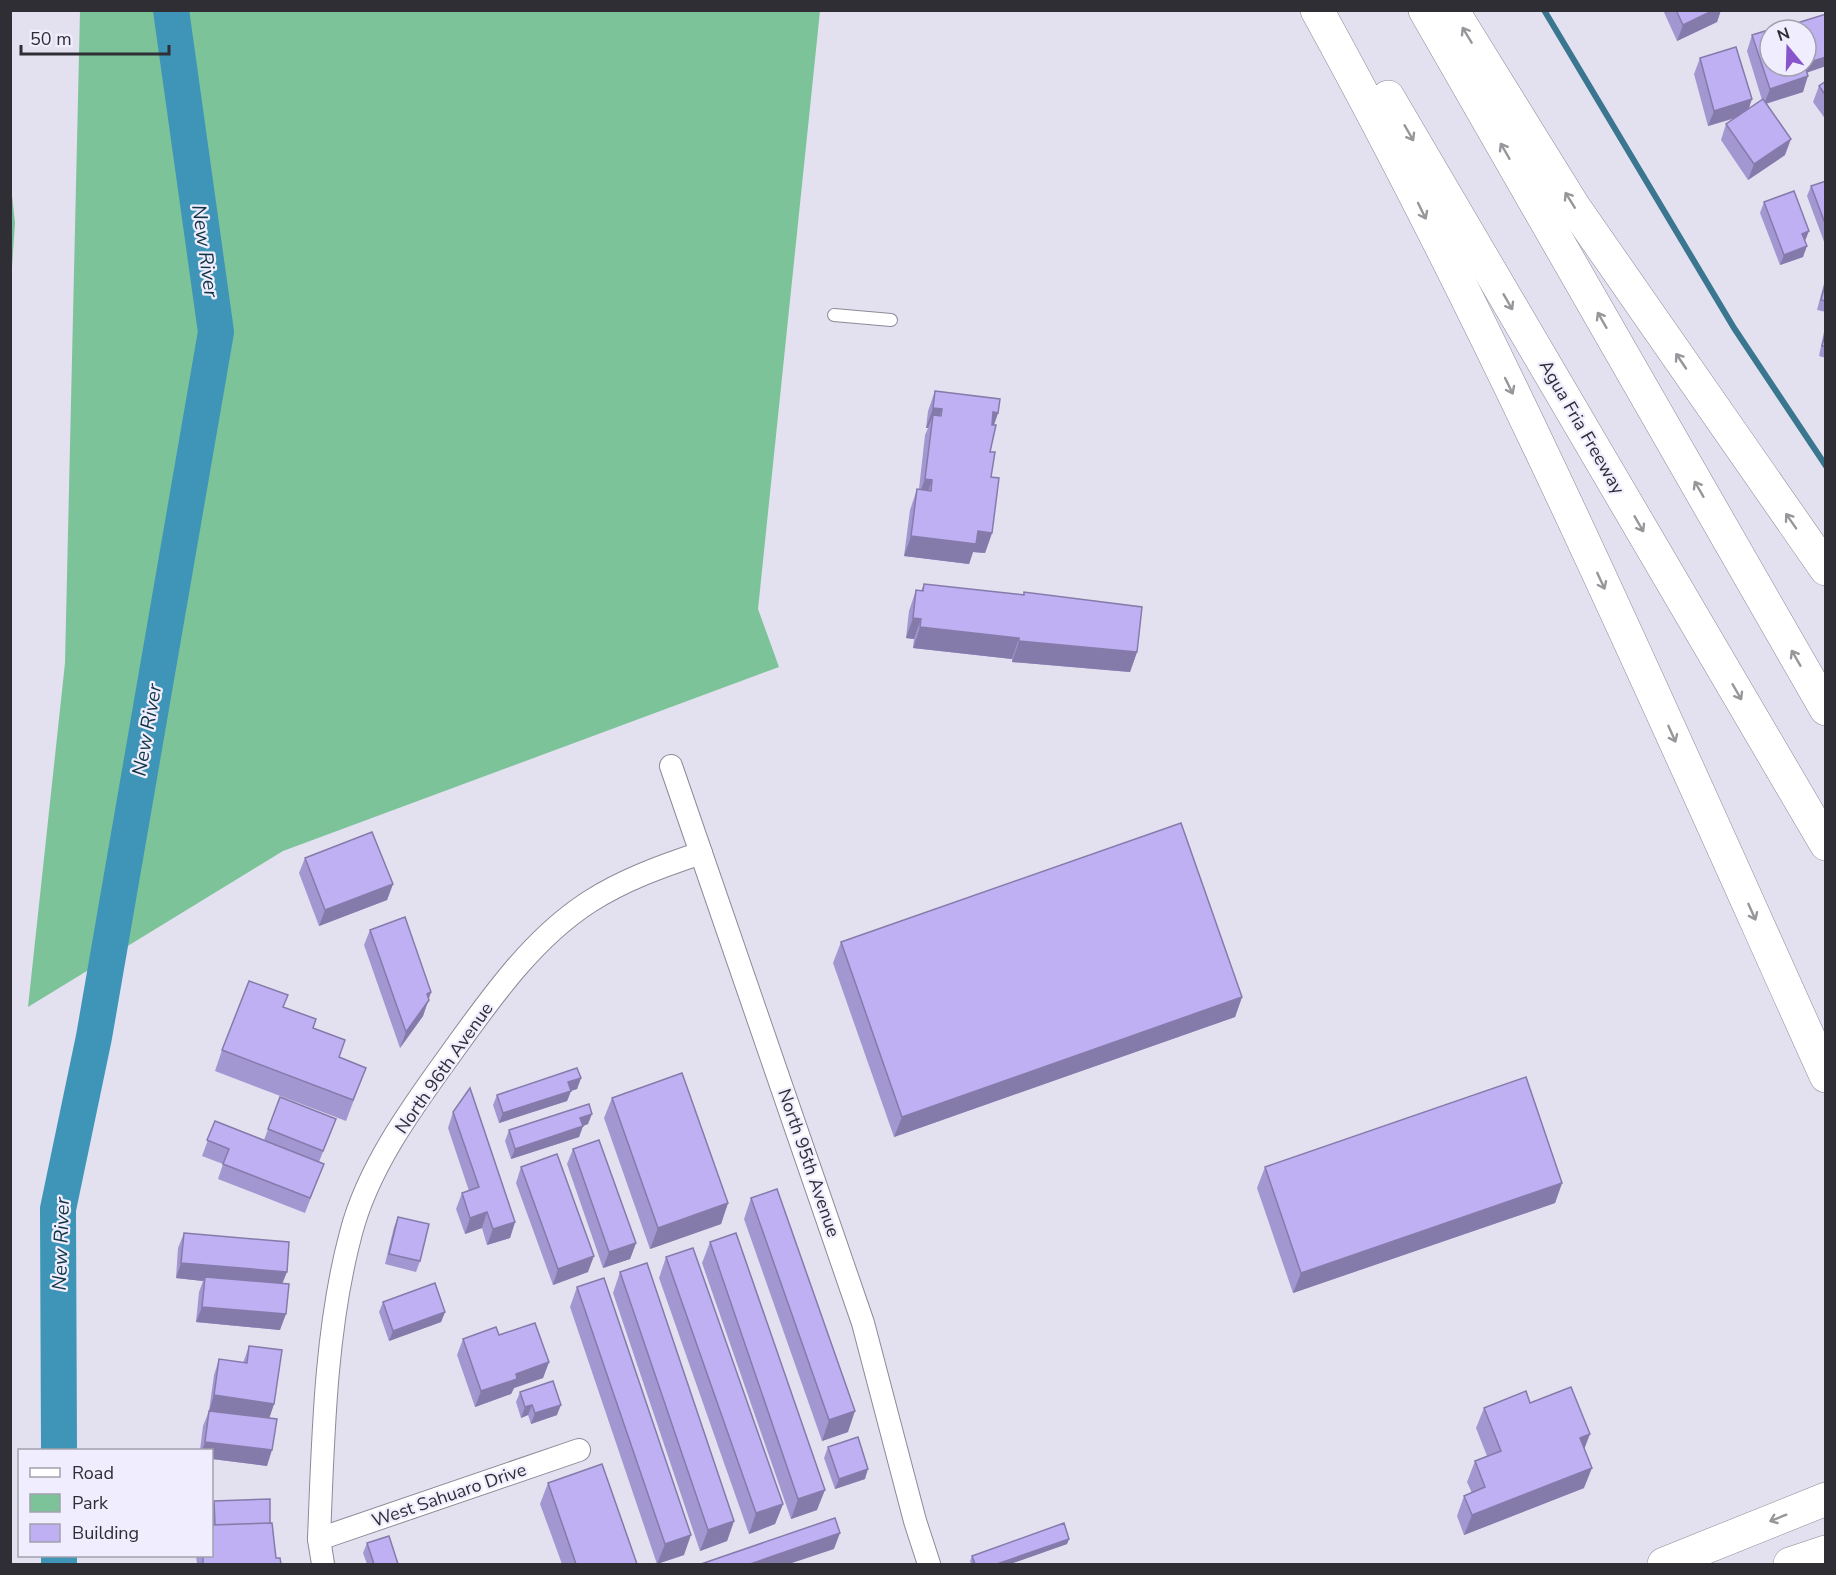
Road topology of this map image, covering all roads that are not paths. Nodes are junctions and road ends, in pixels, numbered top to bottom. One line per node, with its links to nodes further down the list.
1 (1317, 10): 12 (main road, one-way to 12)
2 (1337, 10): 10 (main road, Agua Fria Freeway, one-way to 10)
3 (1425, 10): 8 (main road, one-way to 3)
4 (1452, 10): 7 (main road, one-way to 4)
5 (834, 315): 6 (lane)
6 (891, 320)
7 (1826, 569)
8 (1826, 709)
9 (671, 766): 11 (street, North 95th Avenue)
10 (1826, 844)
11 (701, 852): 15 (street, North 96th Avenue); 18 (street, North 95th Avenue)
12 (1826, 1076)
13 (579, 1450): 15 (street, West Sahuaro Drive)
14 (1826, 1499): 19 (main road, one-way to 19)
15 (319, 1539): 17 (street, North 96th Avenue)
16 (1826, 1552): 20 (main road)
17 (323, 1564)
18 (929, 1564)
19 (1664, 1564)
20 (1790, 1564)

